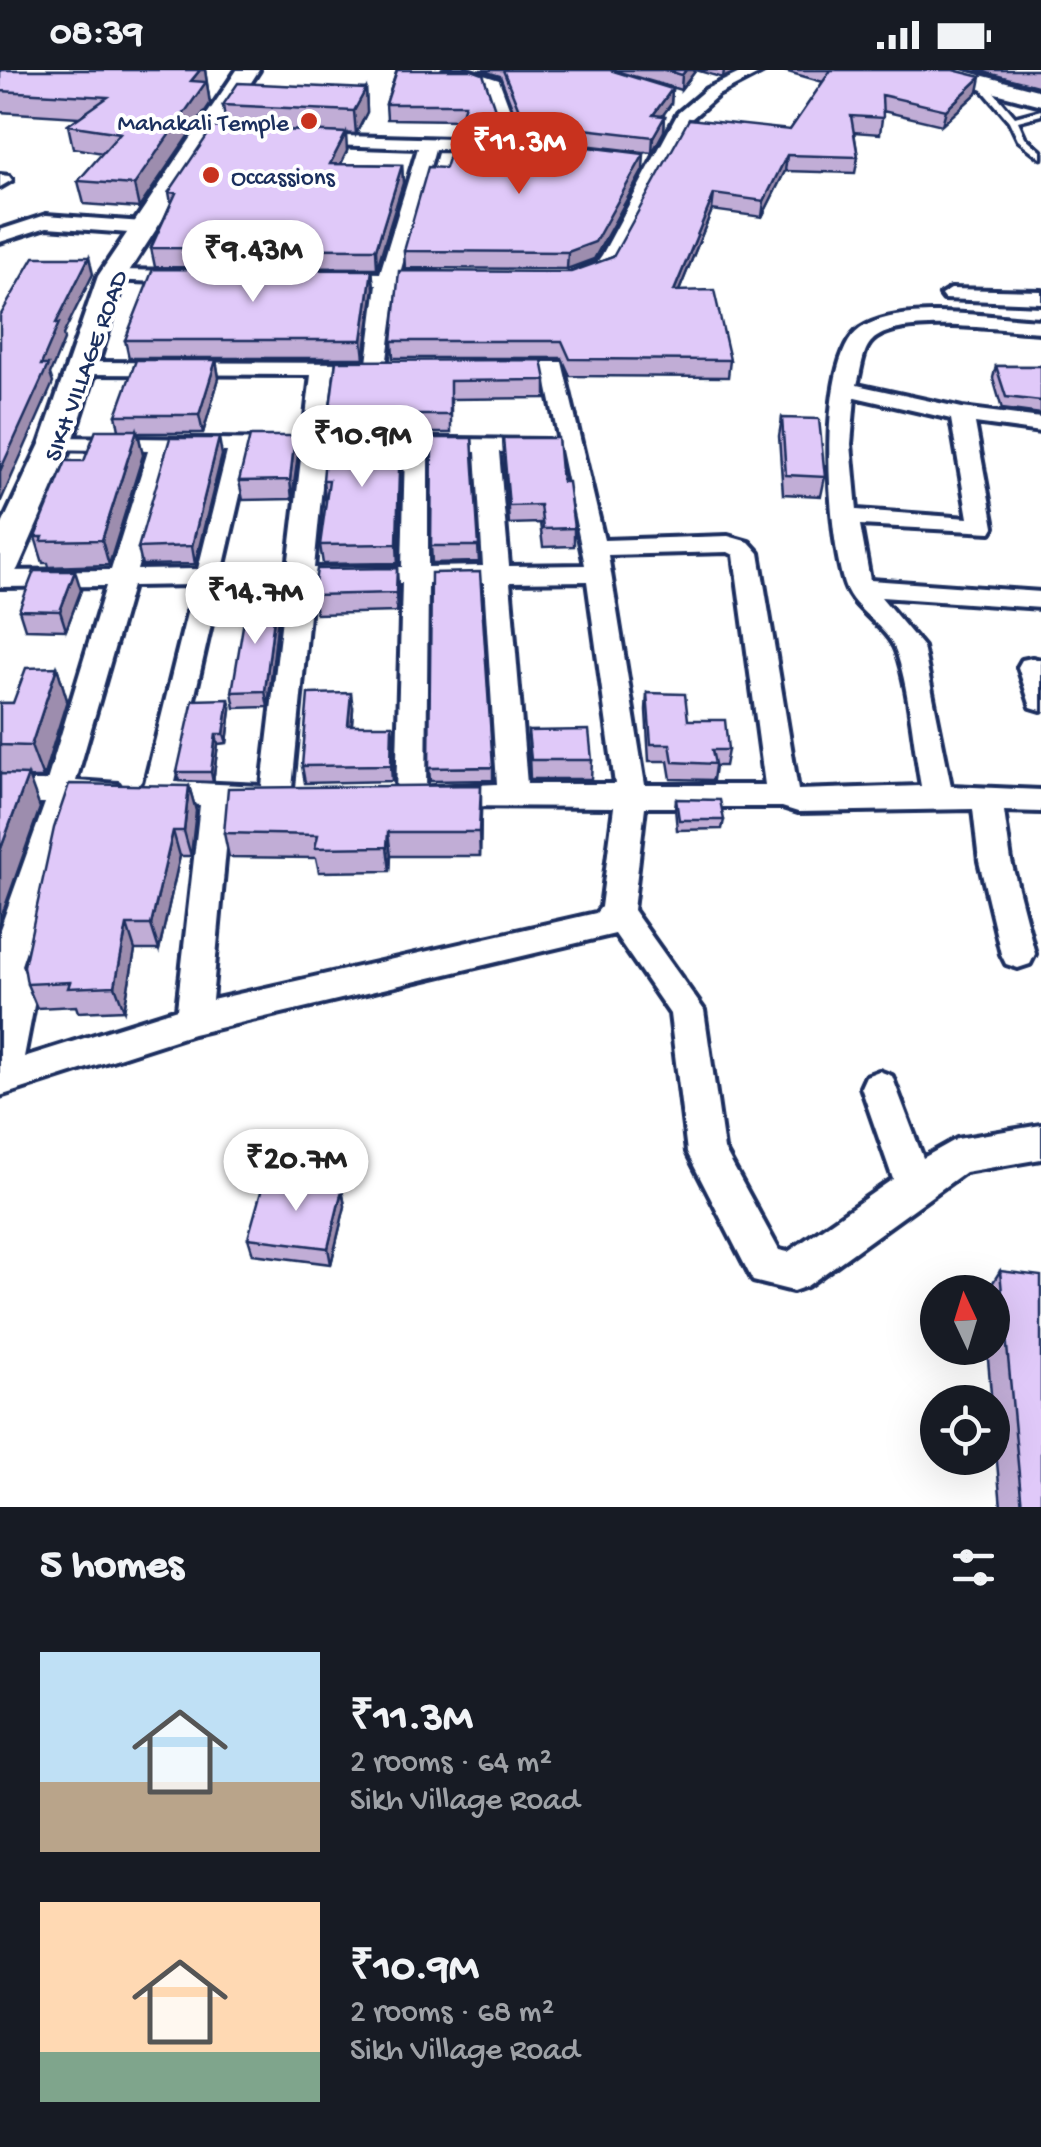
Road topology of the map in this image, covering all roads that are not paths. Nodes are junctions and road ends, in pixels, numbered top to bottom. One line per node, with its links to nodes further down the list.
1 (248, 70): 14 (main road, SIKH VILLAGE ROAD)
2 (452, 70): 12 (street)
3 (758, 70): 8 (street)
4 (936, 70): 5 (main road)
5 (980, 81): 7 (main road); 10 (lane)
6 (677, 98): 8 (street)
7 (1041, 98)
8 (696, 103): 21 (street)
9 (1041, 112): 10 (lane)
10 (1013, 120): 13 (lane)
11 (297, 140): 12 (street)
12 (427, 146): 19 (street)
13 (1041, 155)
14 (143, 228): 15 (street); 16 (main road, SIKH VILLAGE ROAD)
15 (0, 236)
16 (112, 276): 17 (street); 25 (main road, SIKH VILLAGE ROAD)
17 (210, 277)
18 (309, 278): 19 (street)
19 (388, 278): 20 (street); 27 (street)
20 (461, 279)
21 (552, 279)
22 (951, 296): 23 (street)
23 (1041, 297)
24 (1041, 326): 28 (street)
25 (81, 368): 27 (street); 31 (main road, SIKH VILLAGE ROAD)
26 (476, 368): 33 (street)
27 (323, 369): 35 (street)
28 (843, 388): 29 (street); 38 (street)
29 (962, 415): 30 (street); 38 (street)
30 (1041, 425)
31 (56, 444): 34 (street); 39 (main road, SIKH VILLAGE ROAD)
32 (240, 444): 34 (street); 35 (street); 45 (street)
33 (573, 444): 37 (street); 40 (street)
34 (160, 445): 46 (street)
35 (316, 445): 36 (street); 44 (street)
36 (417, 445): 37 (street); 43 (street)
37 (487, 446): 42 (street)
38 (845, 516): 48 (street)
39 (7, 537): 41 (main road, SIKH VILLAGE ROAD)
40 (596, 560): 42 (street); 55 (street); 60 (street)
41 (0, 568)
42 (496, 574): 43 (street); 56 (street)
43 (415, 575): 44 (street); 59 (street)
44 (301, 576): 45 (street); 63 (street)
45 (208, 577): 46 (street); 53 (street)
46 (121, 578): 47 (street); 54 (street)
47 (0, 579)
48 (858, 587): 49 (street); 62 (street)
49 (1041, 600)
50 (1032, 667): 51 (street)
51 (1041, 700)
52 (0, 792): 54 (street)
53 (158, 792): 54 (street); 57 (street)
54 (61, 793): 69 (street)
55 (631, 793): 56 (street); 60 (street); 66 (street)
56 (513, 794): 59 (street)
57 (216, 796): 63 (street); 68 (street)
58 (373, 796): 59 (street)
59 (411, 796)
60 (782, 796): 62 (street)
61 (315, 797): 63 (street)
62 (938, 797): 64 (street)
63 (276, 798)
64 (987, 799): 65 (street); 67 (street)
65 (1041, 801)
66 (617, 912): 68 (street); 72 (street)
67 (1018, 954)
68 (193, 1020): 69 (street)
69 (0, 1080)
70 (879, 1087): 72 (street)
71 (1041, 1142): 72 (street)
72 (915, 1187)

